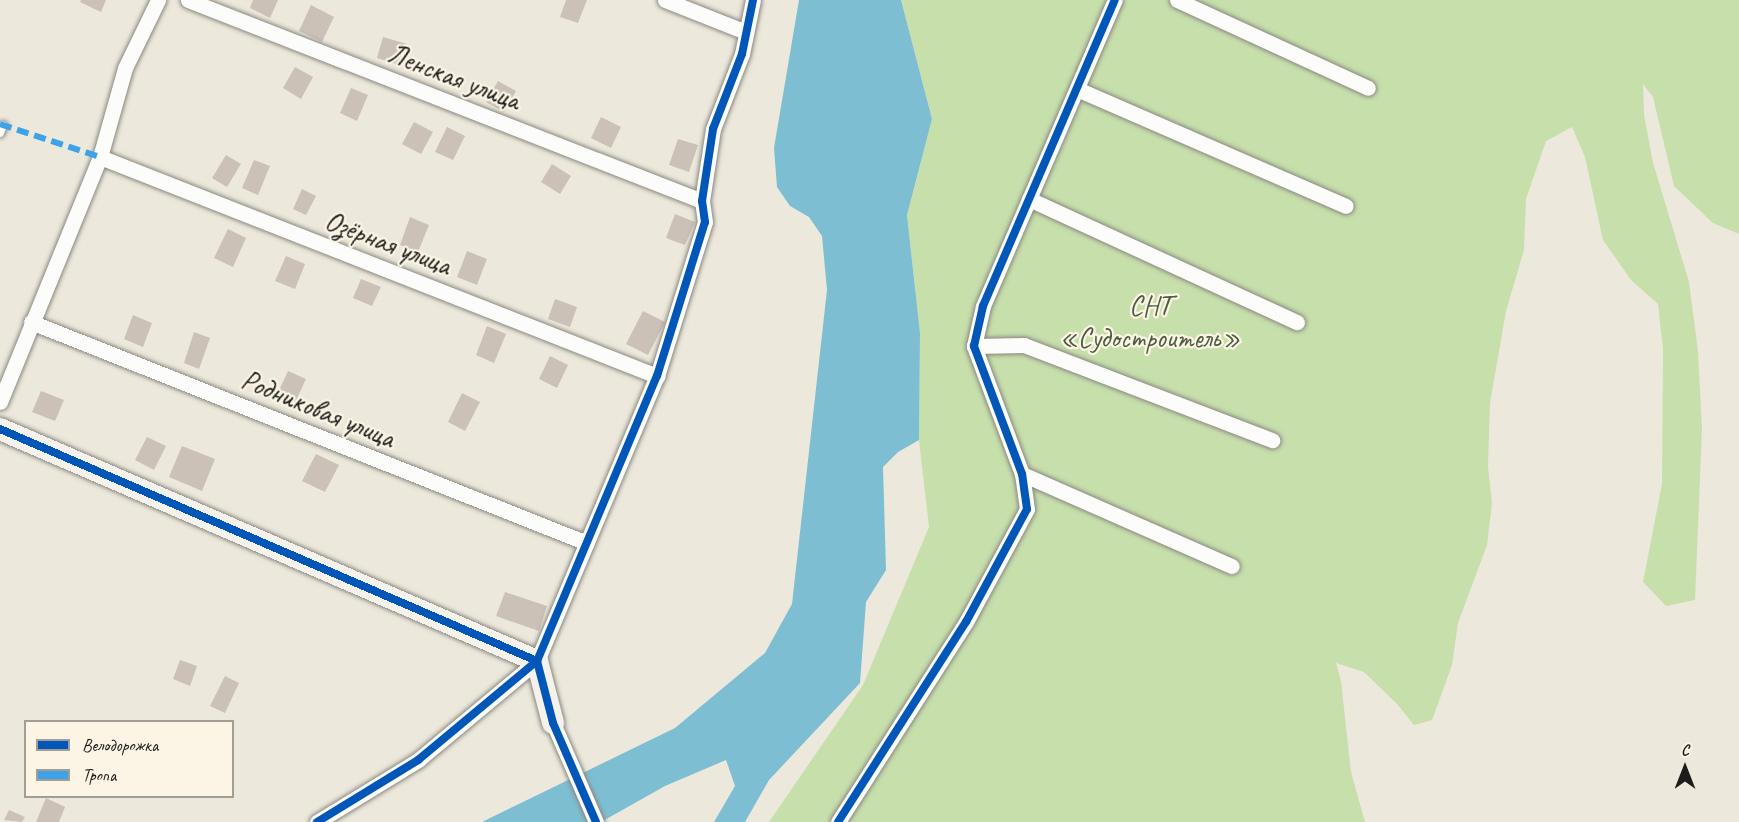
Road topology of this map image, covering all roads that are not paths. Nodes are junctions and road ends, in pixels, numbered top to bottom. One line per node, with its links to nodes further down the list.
1 (158, 0): 10 (street)
2 (188, 0): 12 (street, Ленская улица)
3 (665, 0): 7 (street)
4 (753, 0): 7 (street)
5 (1115, 0): 9 (street)
6 (1177, 0): 8 (street)
7 (746, 32): 12 (street)
8 (1368, 88)
9 (1077, 89): 11 (street); 13 (street)
10 (100, 157): 14 (street); 17 (street, Озёрная улица)
11 (1029, 199): 15 (street); 16 (street)
12 (702, 201): 17 (street)
13 (1346, 206)
14 (31, 322): 18 (street); 22 (street, Родниковая улица)
15 (1297, 322)
16 (974, 346): 20 (street); 21 (street)
17 (657, 376): 22 (street)
18 (0, 402)
19 (0, 429): 24 (street)
20 (1272, 440)
21 (1022, 474): 23 (street); 28 (street)
22 (587, 543): 24 (street)
23 (1232, 566)
24 (537, 661): 25 (street); 26 (street)
25 (553, 723): 27 (street)
26 (317, 822)
27 (596, 822)
28 (838, 822)

